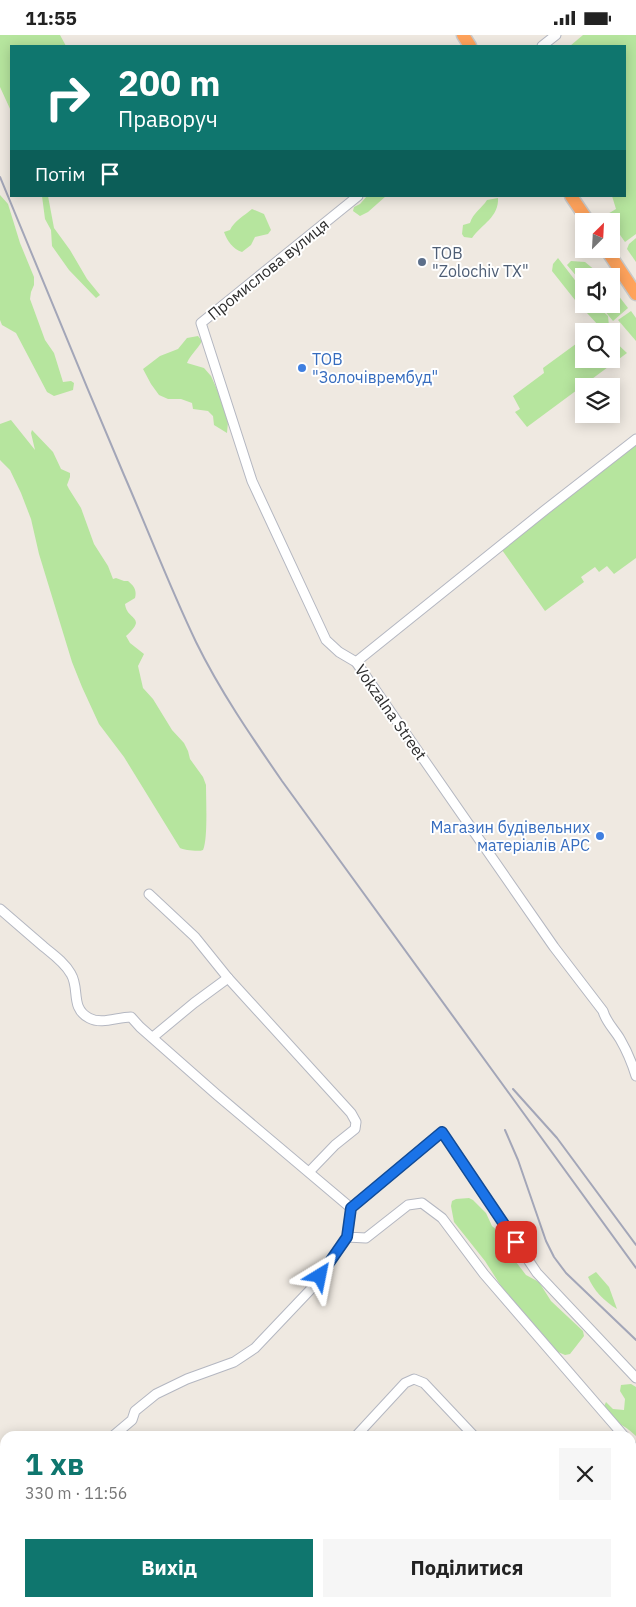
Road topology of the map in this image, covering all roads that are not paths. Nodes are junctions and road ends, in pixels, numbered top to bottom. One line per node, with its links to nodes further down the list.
1 (556, 35): 2 (street)
2 (543, 45)
3 (357, 197): 8 (street, Промислова вулиця)
4 (572, 197): 5 (highway)
5 (583, 213)
6 (612, 258): 7 (highway)
7 (636, 293)
8 (201, 323): 10 (street, Vokzalna Street)
9 (636, 439): 10 (street)
10 (356, 662): 15 (street, Vokzalna Street)
11 (149, 894): 13 (street)
12 (0, 909): 14 (street)
13 (228, 978): 14 (street); 16 (street)
14 (153, 1037): 16 (street)
15 (636, 1076)
16 (309, 1172): 17 (street)
17 (351, 1208): 18 (street); 19 (street)
18 (347, 1237): 20 (street); 23 (street)
19 (636, 1378)
20 (119, 1431)
21 (361, 1431): 22 (street)
22 (469, 1431)
23 (620, 1431)

